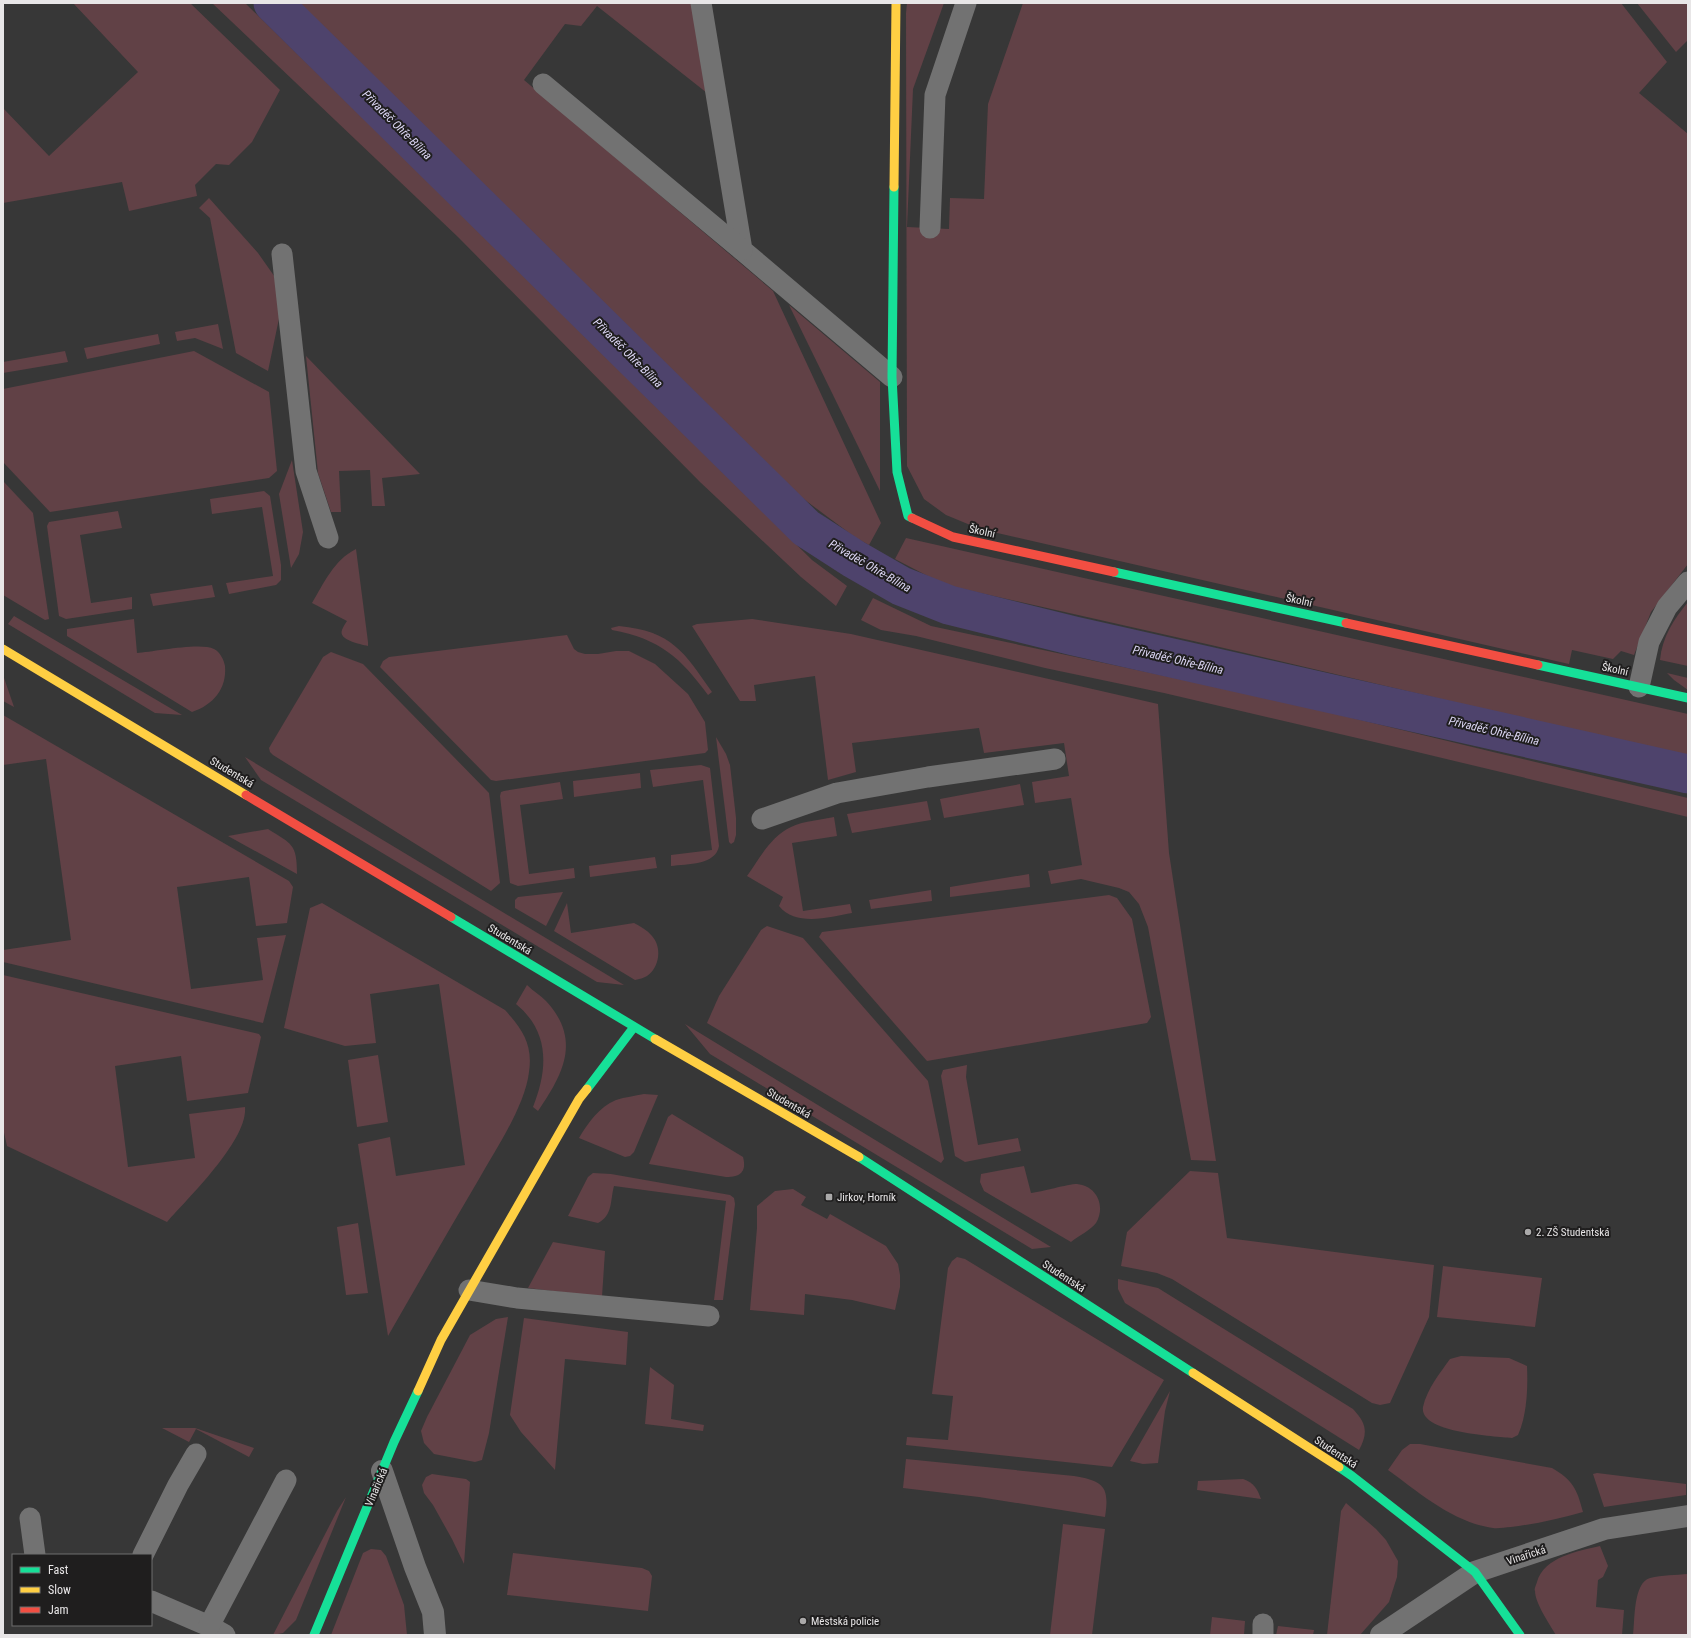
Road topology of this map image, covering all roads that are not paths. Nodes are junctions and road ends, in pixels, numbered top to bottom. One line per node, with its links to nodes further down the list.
1 (701, 3): 6 (lane)
2 (896, 3): 8 (street)
3 (966, 3): 5 (lane)
4 (543, 84): 6 (lane)
5 (930, 228)
6 (742, 250): 8 (lane)
7 (282, 254): 9 (lane)
8 (892, 377): 12 (street, Školní)
9 (328, 538)
10 (1688, 582): 12 (lane)
11 (3, 649): 16 (street, Studentská)
12 (1639, 687): 13 (street, Školní)
13 (1688, 698)
14 (1055, 759): 15 (lane)
15 (762, 819)
16 (634, 1027): 17 (street, Vinařická); 26 (street, Studentská)
17 (469, 1290): 18 (lane); 20 (street, Vinařická)
18 (709, 1316)
19 (196, 1454): 25 (lane)
20 (382, 1472): 29 (street, Vinařická); 30 (street)
21 (286, 1480): 28 (lane)
22 (1688, 1516): 26 (street, Vinařická)
23 (30, 1518): 24 (lane)
24 (35, 1554)
25 (144, 1554)
26 (1475, 1572): 31 (street, Vinařická); 32 (street, Studentská)
27 (152, 1601): 28 (lane)
28 (217, 1630)
29 (314, 1635)
30 (435, 1635)
31 (1381, 1635)
32 (1520, 1635)

